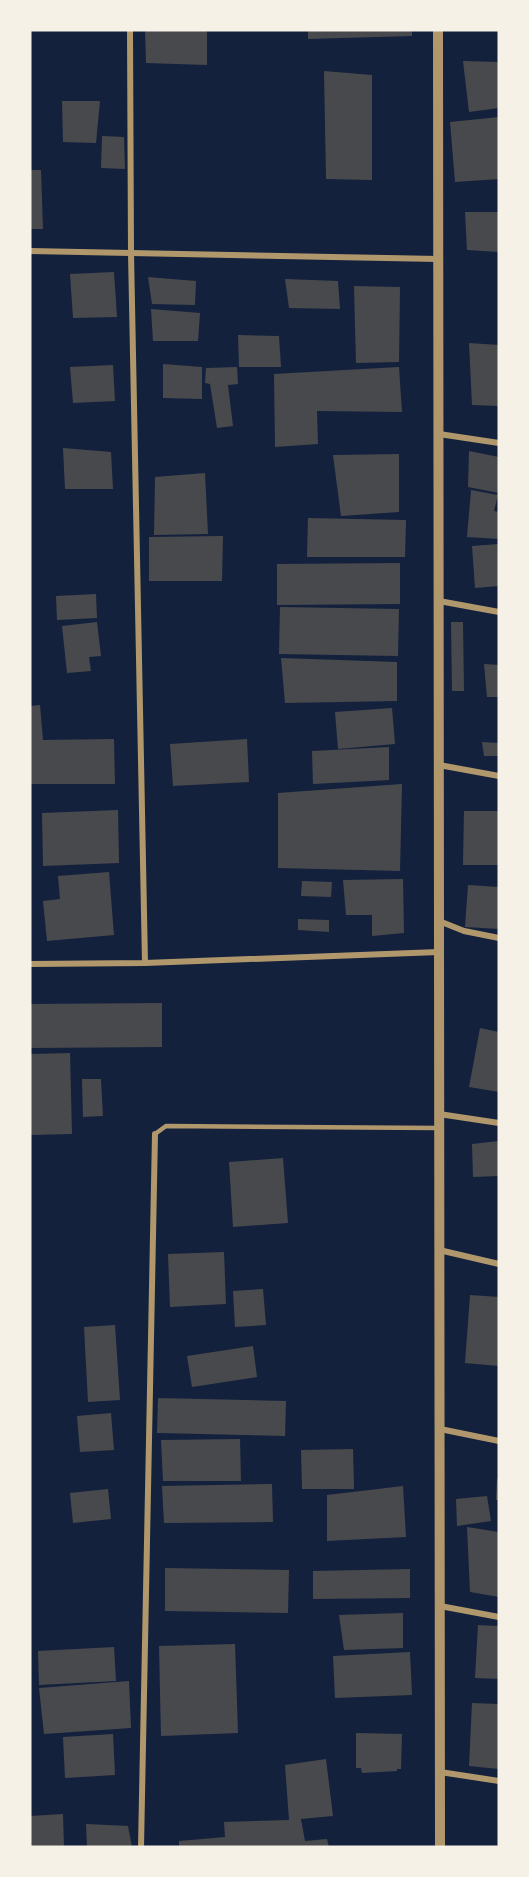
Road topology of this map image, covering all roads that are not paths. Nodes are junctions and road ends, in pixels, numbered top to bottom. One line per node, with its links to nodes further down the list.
1 (130, 30): 4 (street)
2 (438, 30): 5 (street)
3 (30, 251): 4 (street)
4 (131, 253): 5 (street); 15 (street)
5 (438, 259): 6 (street)
6 (439, 434): 7 (street); 8 (street)
7 (499, 443)
8 (439, 601): 9 (street); 10 (street)
9 (499, 612)
10 (439, 765): 11 (street); 12 (street)
11 (499, 776)
12 (439, 921): 13 (street); 14 (street)
13 (499, 938)
14 (439, 952): 15 (street); 17 (street)
15 (145, 963): 16 (street)
16 (30, 964)
17 (439, 1114): 18 (street); 19 (street)
18 (499, 1123)
19 (439, 1128): 20 (lane); 21 (street)
20 (155, 1134): 29 (street)
21 (439, 1250): 22 (street); 23 (street)
22 (499, 1264)
23 (440, 1429): 24 (street); 25 (street)
24 (499, 1441)
25 (440, 1606): 26 (street); 27 (street)
26 (499, 1617)
27 (440, 1772): 28 (street); 30 (street)
28 (499, 1780)
29 (141, 1847)
30 (440, 1847)

